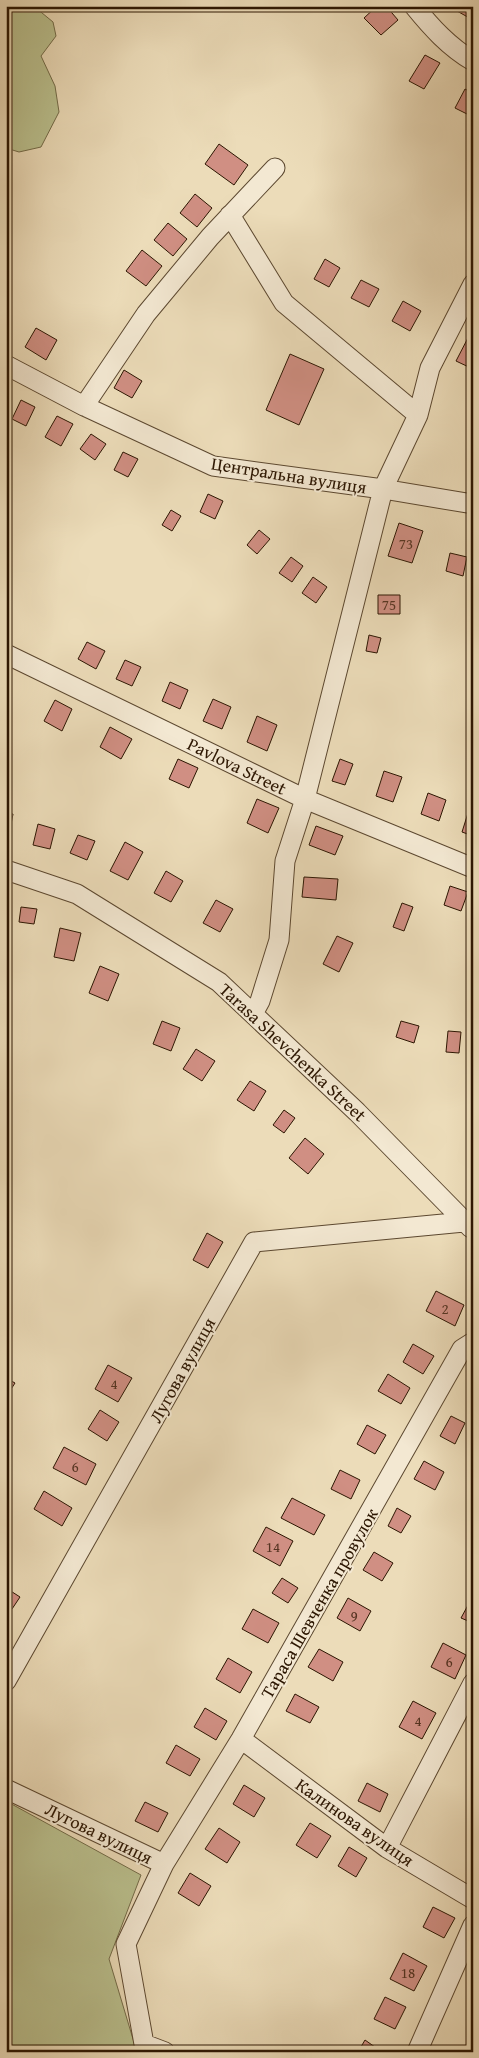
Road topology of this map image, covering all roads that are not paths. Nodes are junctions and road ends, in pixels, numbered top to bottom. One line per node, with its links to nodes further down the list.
1 (414, 6): 3 (street)
2 (434, 6): 3 (street)
3 (428, 24): 4 (street)
4 (473, 61)
5 (276, 168): 6 (street)
6 (230, 215): 9 (street); 10 (street)
7 (473, 284): 10 (street)
8 (6, 366): 9 (street, Центральна вулиця)
9 (84, 406): 11 (street, Центральна вулиця)
10 (418, 415): 11 (street)
11 (383, 489): 12 (street, Центральна вулиця); 14 (street)
12 (473, 504)
13 (6, 654): 14 (street, Pavlova Street)
14 (305, 799): 15 (street, Pavlova Street); 17 (street)
15 (473, 868)
16 (6, 870): 17 (street, Tarasa Shevchenka Street)
17 (254, 1012): 18 (street, Tarasa Shevchenka Street)
18 (468, 1226): 20 (street, Лугова вулиця)
19 (473, 1342): 22 (street, Тараса Шевченка провулок)
20 (6, 1682)
21 (473, 1683): 24 (street)
22 (242, 1739): 24 (street, Калинова вулиця); 25 (street, Тараса Шевченка провулок)
23 (6, 1789): 25 (street, Лугова вулиця)
24 (387, 1848): 26 (street, Калинова вулиця)
25 (164, 1864): 28 (street, Лугова вулиця)
26 (473, 1899)
27 (473, 1925): 29 (street)
28 (165, 2052)
29 (417, 2052)

